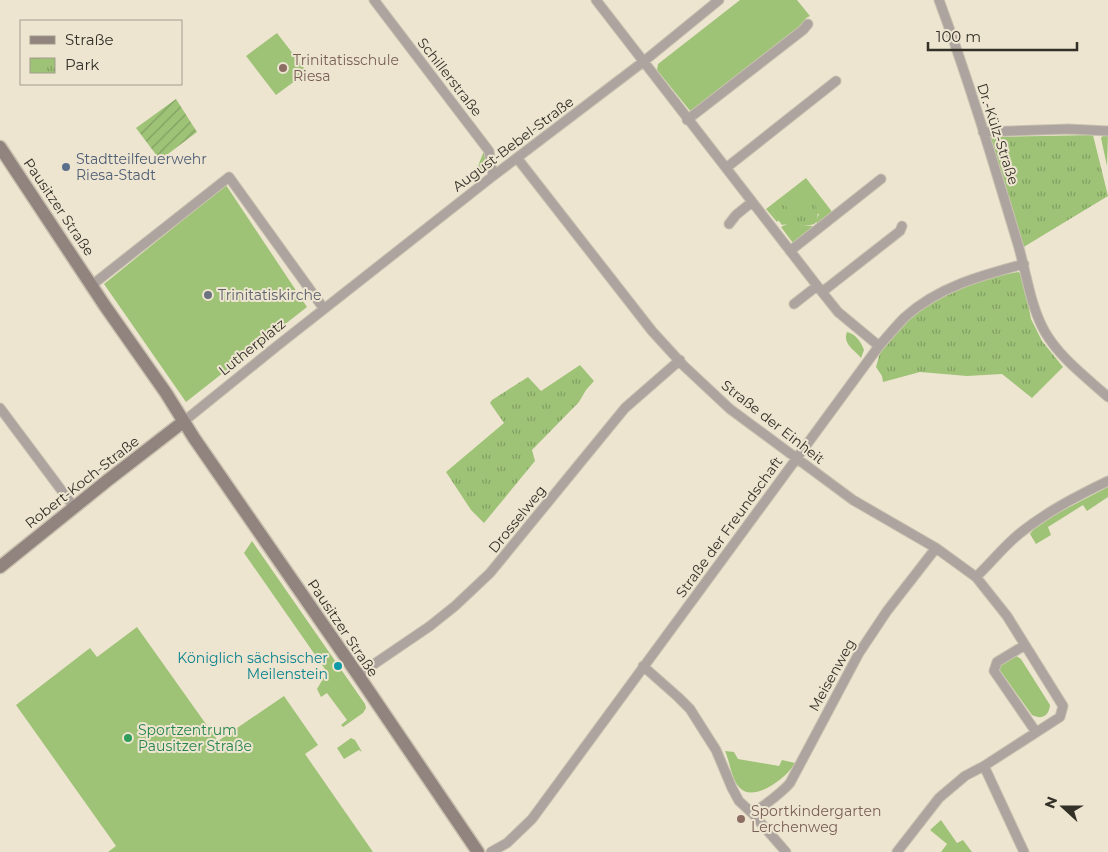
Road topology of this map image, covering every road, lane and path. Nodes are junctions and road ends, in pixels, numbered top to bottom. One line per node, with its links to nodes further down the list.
1 (374, 0): 15 (street, Schillerstraße)
2 (596, 0): 6 (street)
3 (719, 0): 6 (street, August-Bebel-Straße)
4 (939, 0): 10 (street, Dr.-Külz-Straße)
5 (808, 24): 8 (street)
6 (643, 62): 8 (street); 12 (street, August-Bebel-Straße)
7 (836, 81): 14 (street)
8 (688, 120): 14 (street)
9 (1108, 131): 10 (street)
10 (983, 132): 21 (street, Dr.-Külz-Straße)
11 (0, 147): 13 (street, Pausitzer Straße)
12 (517, 158): 15 (street, August-Bebel-Straße); 27 (street, Straße der Einheit)
13 (4, 161): 22 (street, Pausitzer Straße)
14 (726, 168): 17 (street)
15 (493, 176): 25 (street, August-Bebel-Straße)
16 (881, 179): 20 (street)
17 (752, 202): 18 (street); 20 (street)
18 (729, 224)
19 (902, 226): 23 (street)
20 (790, 251): 23 (street)
21 (1024, 264): 26 (street, Straße der Freundschaft); 28 (street, Dr.-Külz-Straße)
22 (92, 285): 25 (street); 30 (street)
23 (820, 289): 24 (street); 26 (street)
24 (794, 304)
25 (324, 309): 30 (street, Lutherplatz)
26 (879, 346): 31 (street, Straße der Freundschaft)
27 (680, 360): 31 (street, Straße der Einheit); 39 (street, Drosselweg)
28 (1108, 396)
29 (0, 408): 33 (street)
30 (183, 422): 33 (street, Robert-Koch-Straße); 39 (street, Pausitzer Straße)
31 (796, 459): 34 (street, Straße der Einheit); 38 (street, Straße der Freundschaft)
32 (1108, 481): 36 (street)
33 (74, 508): 35 (street, Robert-Koch-Straße)
34 (936, 548): 36 (street, Straße der Einheit); 42 (street, Meisenweg)
35 (0, 567)
36 (976, 577): 37 (street, Straße der Einheit)
37 (1027, 649): 40 (street, Straße der Einheit); 40 (street)
38 (642, 666): 42 (street); 44 (street, Straße der Freundschaft)
39 (358, 675): 43 (street, Pausitzer Straße)
40 (1036, 732): 41 (street)
41 (984, 766): 46 (street); 47 (street)
42 (753, 814): 45 (street)
43 (478, 852)
44 (491, 852)
45 (786, 852)
46 (897, 852)
47 (1024, 852)

